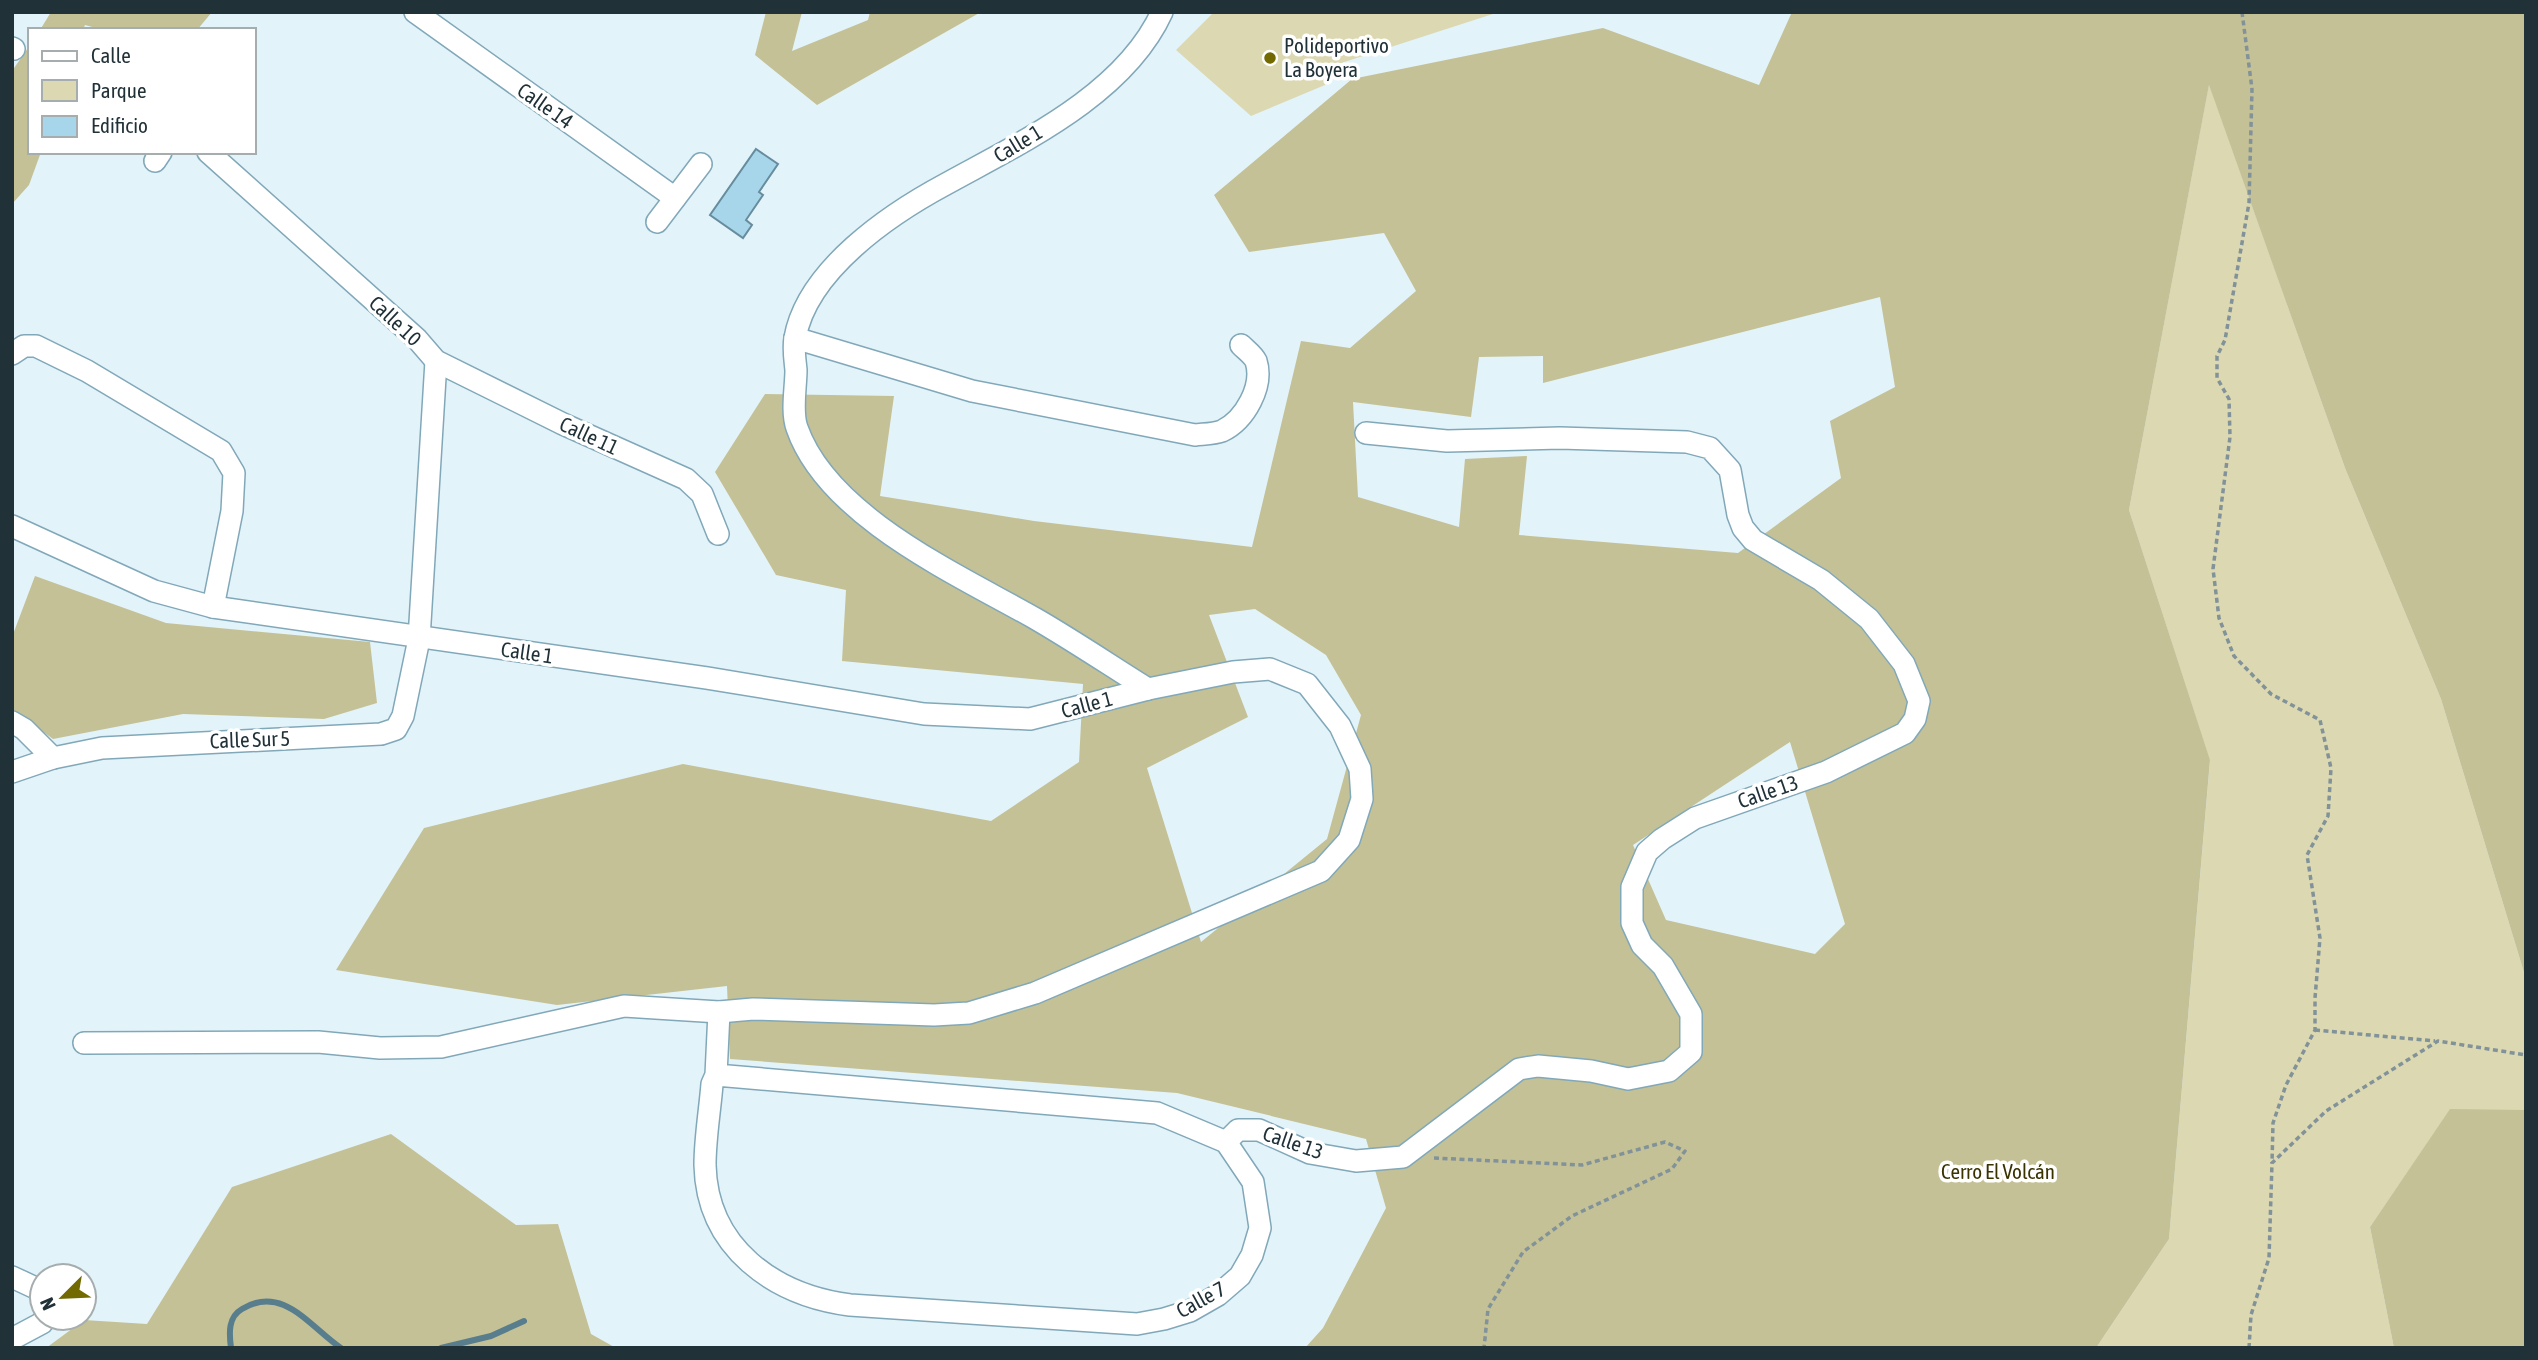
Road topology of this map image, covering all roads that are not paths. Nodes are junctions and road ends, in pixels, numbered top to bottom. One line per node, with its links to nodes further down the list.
1 (415, 12): 5 (street, Calle 14)
2 (1162, 12): 7 (street, Calle 1)
3 (210, 154): 10 (street, Calle 10)
4 (701, 164): 5 (street)
5 (675, 198): 6 (street)
6 (657, 222)
7 (795, 338): 8 (street); 16 (street, Calle 1)
8 (1241, 345)
9 (12, 354): 14 (street)
10 (436, 361): 13 (street, Calle 11); 15 (street, Calle 10)
11 (1366, 433): 23 (street, Calle 13)
12 (12, 526): 14 (street, Calle 1)
13 (718, 534)
14 (213, 607): 15 (street, Calle 1)
15 (419, 639): 16 (street, Calle 1); 18 (street, Calle Sur 5)
16 (1148, 689): 20 (street)
17 (12, 722): 18 (street)
18 (53, 758): 19 (street, Calle Sur 5)
19 (12, 772)
20 (719, 1012): 21 (street); 22 (street, Calle 7)
21 (84, 1043)
22 (716, 1075): 23 (street); 23 (street, Calle 7)
23 (1226, 1142)
24 (12, 1276): 25 (street)
25 (28, 1284)
26 (28, 1330): 27 (street)
27 (12, 1339)

